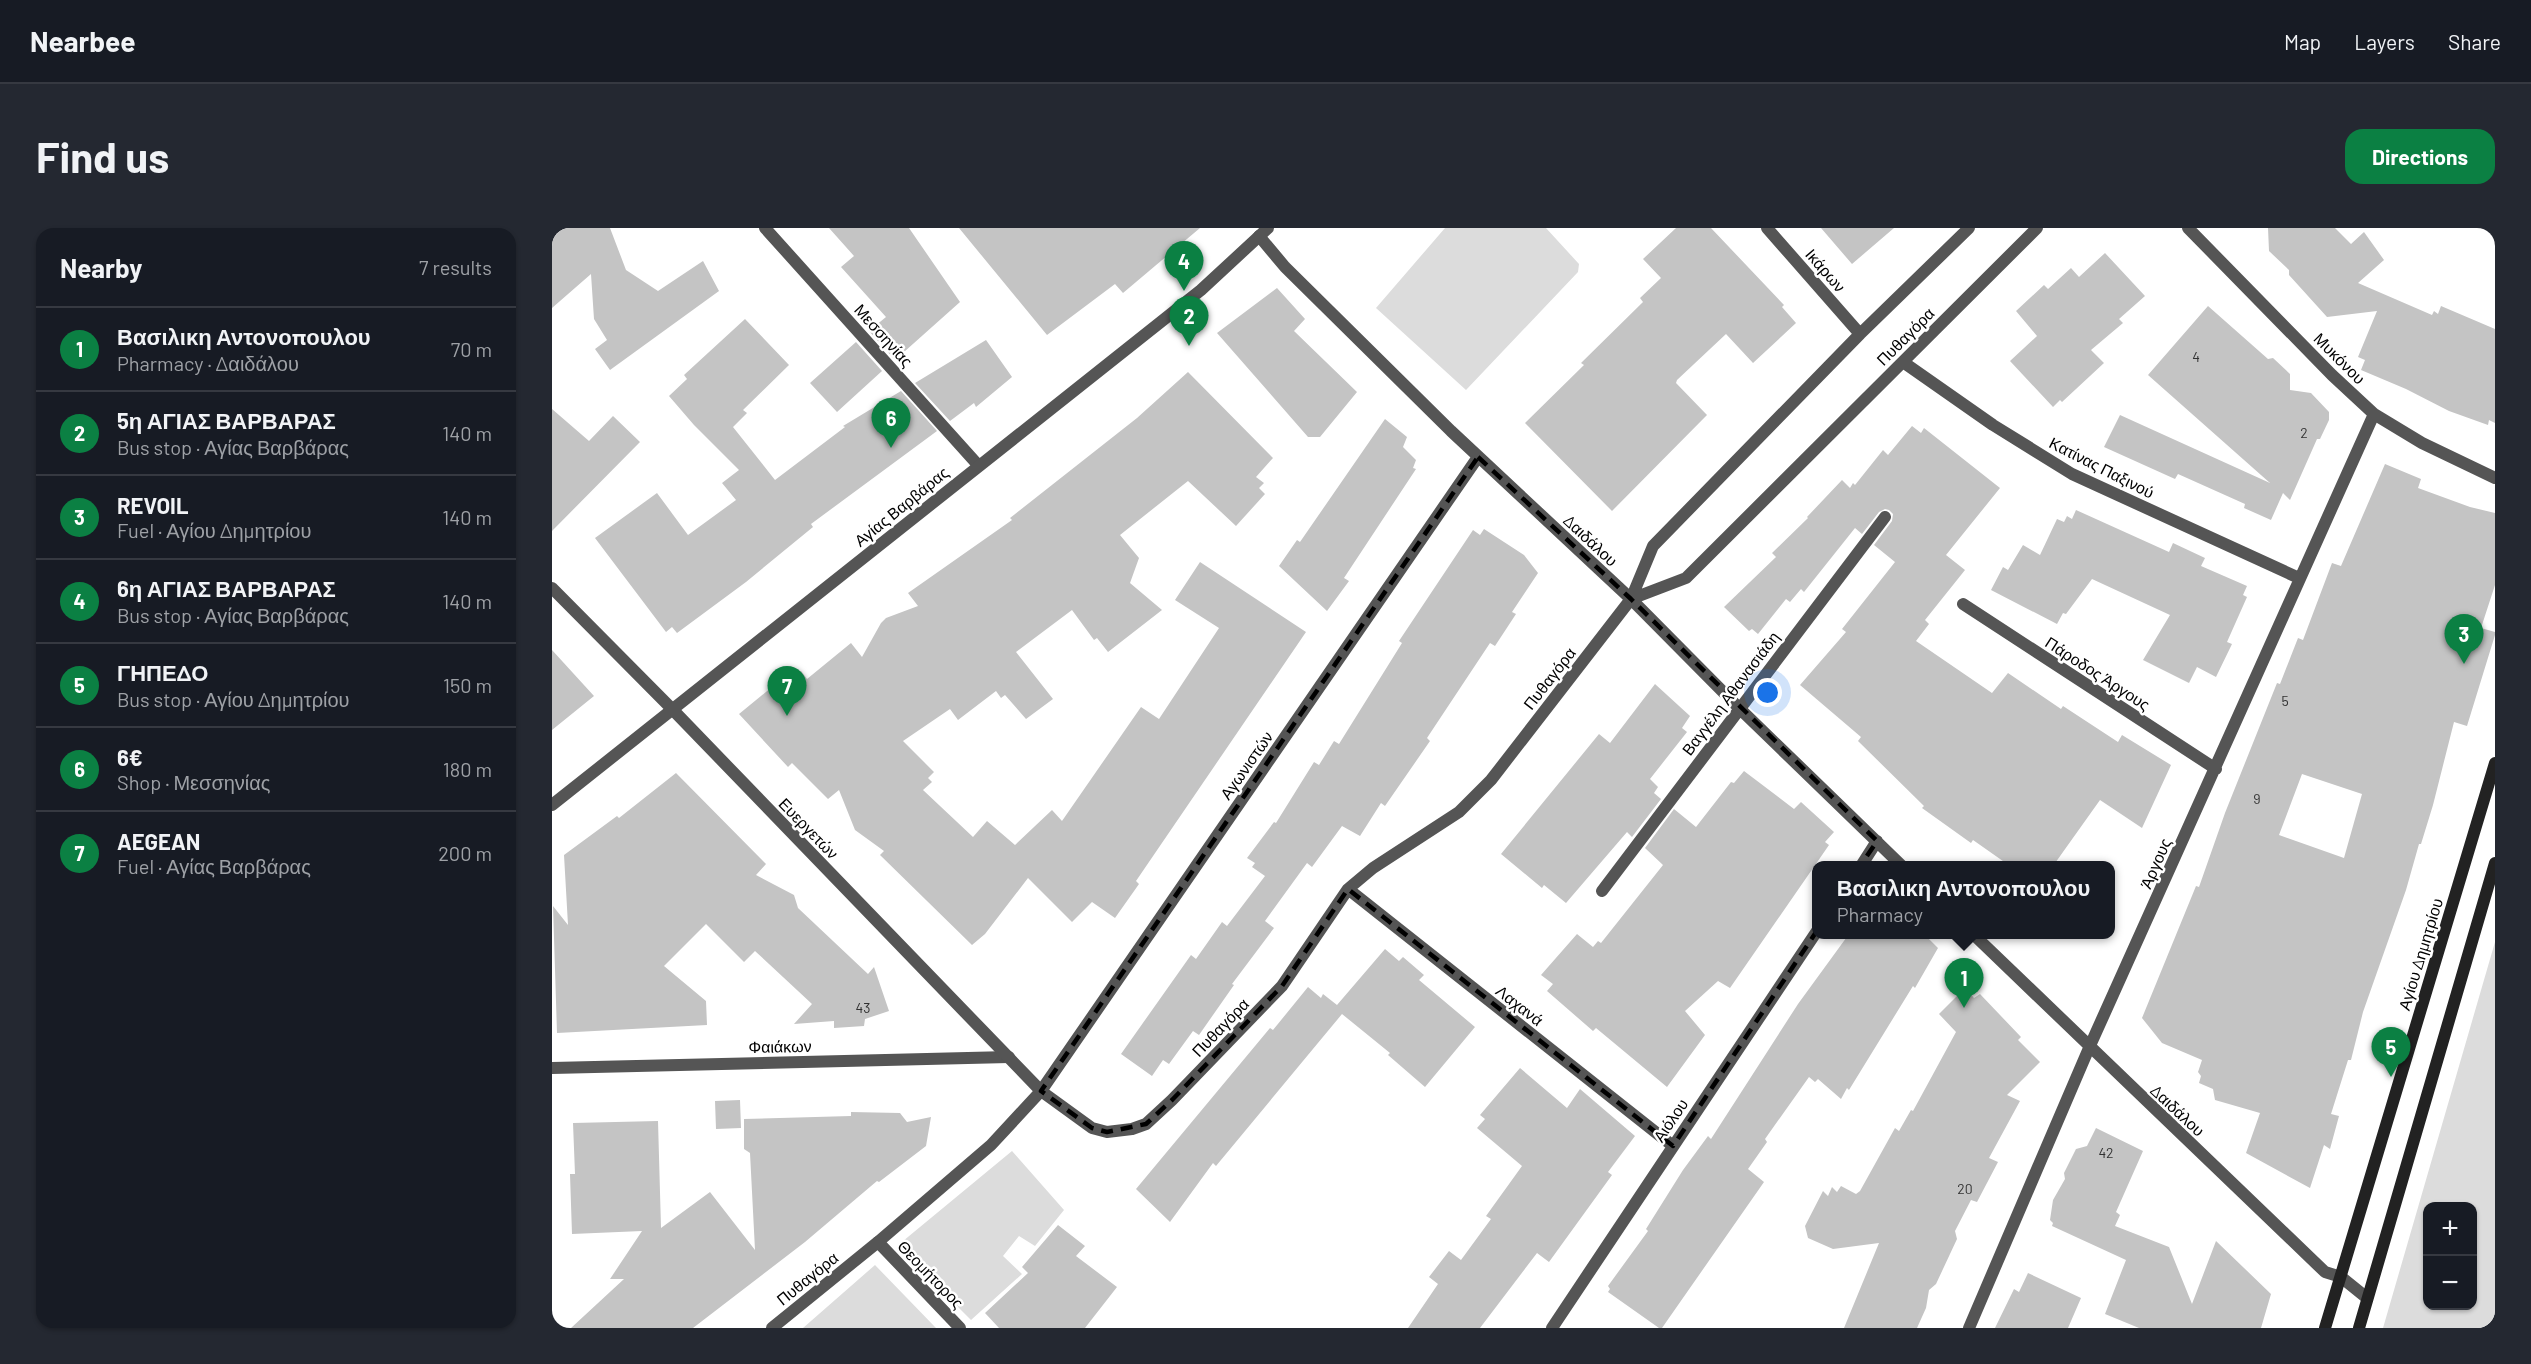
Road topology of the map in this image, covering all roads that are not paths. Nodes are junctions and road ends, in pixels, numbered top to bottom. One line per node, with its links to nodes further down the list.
1 (765, 228): 11 (street, Μεσσηνίας)
2 (1767, 228): 7 (street, Ικάρων)
3 (1969, 228): 7 (street, Πυθαγόρα)
4 (2037, 228): 8 (street, Πυθαγόρα)
5 (2188, 228): 9 (street, Μυκόνου)
6 (1264, 232): 10 (street, Δαιδάλου); 11 (street, Αγίας Βαρβάρας)
7 (1860, 334): 16 (street, Πυθαγόρα)
8 (1903, 362): 14 (street, Κατίνας Παξινού); 16 (street, Πυθαγόρα)
9 (2374, 414): 12 (street, Μυκόνου); 14 (street, Άργους)
10 (1478, 457): 16 (street, Δαιδάλου); 34 (street, Αγωνιστών)
11 (978, 465): 19 (street, Αγίας Βαρβάρας)
12 (2495, 477)
13 (1886, 517): 18 (street, Βαγγέλη Αθανασιάδη)
14 (2299, 578): 21 (street, Άργους)
15 (552, 588): 19 (street, Ευεργετών)
16 (1631, 599): 18 (street, Δαιδάλου); 27 (street, Πυθαγόρα)
17 (1963, 604): 21 (street, Πάροδος Άργους)
18 (1739, 708): 23 (street, Δαιδάλου); 28 (street, Βαγγέλη Αθανασιάδη)
19 (674, 711): 22 (street, Αγίας Βαρβάρας); 32 (street, Ευεργετών)
20 (2495, 763): 37 (main road, Αγίου Δημητρίου)
21 (2216, 769): 31 (street, Άργους)
22 (552, 805)
23 (1877, 841): 24 (street); 25 (street, Δαιδάλου)
24 (1864, 861)
25 (1897, 861)
26 (2495, 863): 38 (main road)
27 (1348, 889): 34 (street, Πυθαγόρα); 35 (street, Λαχανά)
28 (1602, 891)
29 (1812, 938): 35 (street, Αιόλου)
30 (1978, 939): 31 (street, Δαιδάλου)
31 (2089, 1048): 37 (street, Δαιδάλου); 42 (street, Άργους)
32 (1009, 1057): 33 (street, Φαιάκων); 34 (street, Ευεργετών)
33 (552, 1068)
34 (1041, 1091): 36 (street, Πυθαγόρα)
35 (1673, 1146): 41 (street, Αιόλου)
36 (878, 1242): 39 (street, Πυθαγόρα); 40 (street, Θεομήτορος)
37 (2341, 1277): 38 (street, Δαιδάλου); 43 (main road, Αγίου Δημητρίου)
38 (2367, 1298): 44 (main road)
39 (772, 1328)
40 (960, 1328)
41 (1552, 1328)
42 (1969, 1328)
43 (2325, 1328)
44 (2359, 1328)

